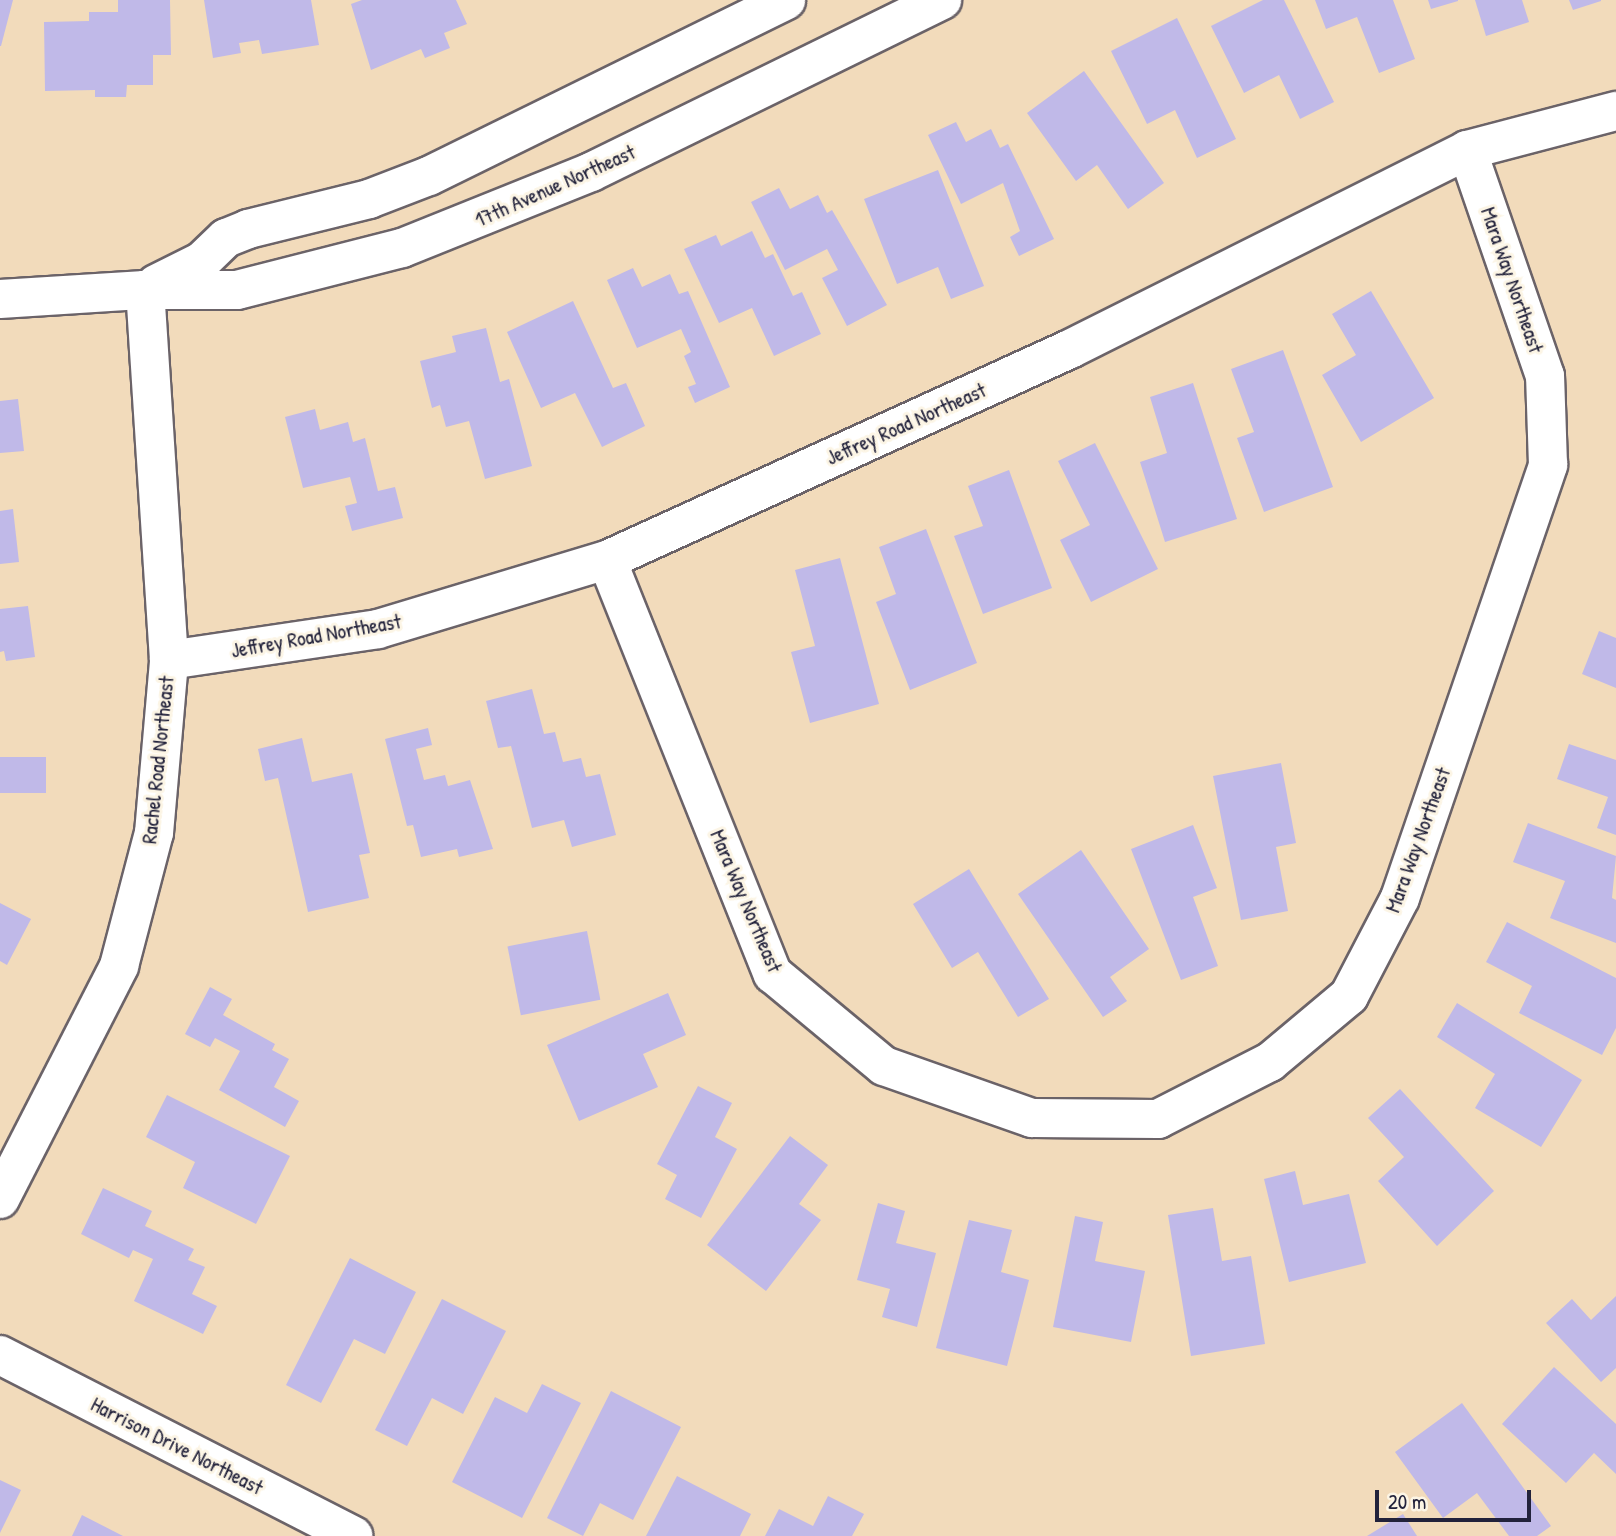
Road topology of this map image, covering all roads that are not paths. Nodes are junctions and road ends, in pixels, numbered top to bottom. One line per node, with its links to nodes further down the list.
1 (786, 0): 5 (street, 17th Avenue Northeast)
2 (942, 0): 5 (street, 17th Avenue Northeast)
3 (1616, 111): 4 (street, Jeffrey Road Northeast)
4 (1467, 150): 7 (street, Jeffrey Road Northeast); 7 (street, Mara Way Northeast)
5 (145, 290): 6 (street, 17th Avenue Northeast); 8 (street, Rachel Road Northeast)
6 (0, 299)
7 (607, 560): 8 (street, Jeffrey Road Northeast)
8 (169, 660): 9 (street, Rachel Road Northeast)
9 (0, 1199)
10 (0, 1356): 11 (street, Harrison Drive Northeast)
11 (353, 1536)

